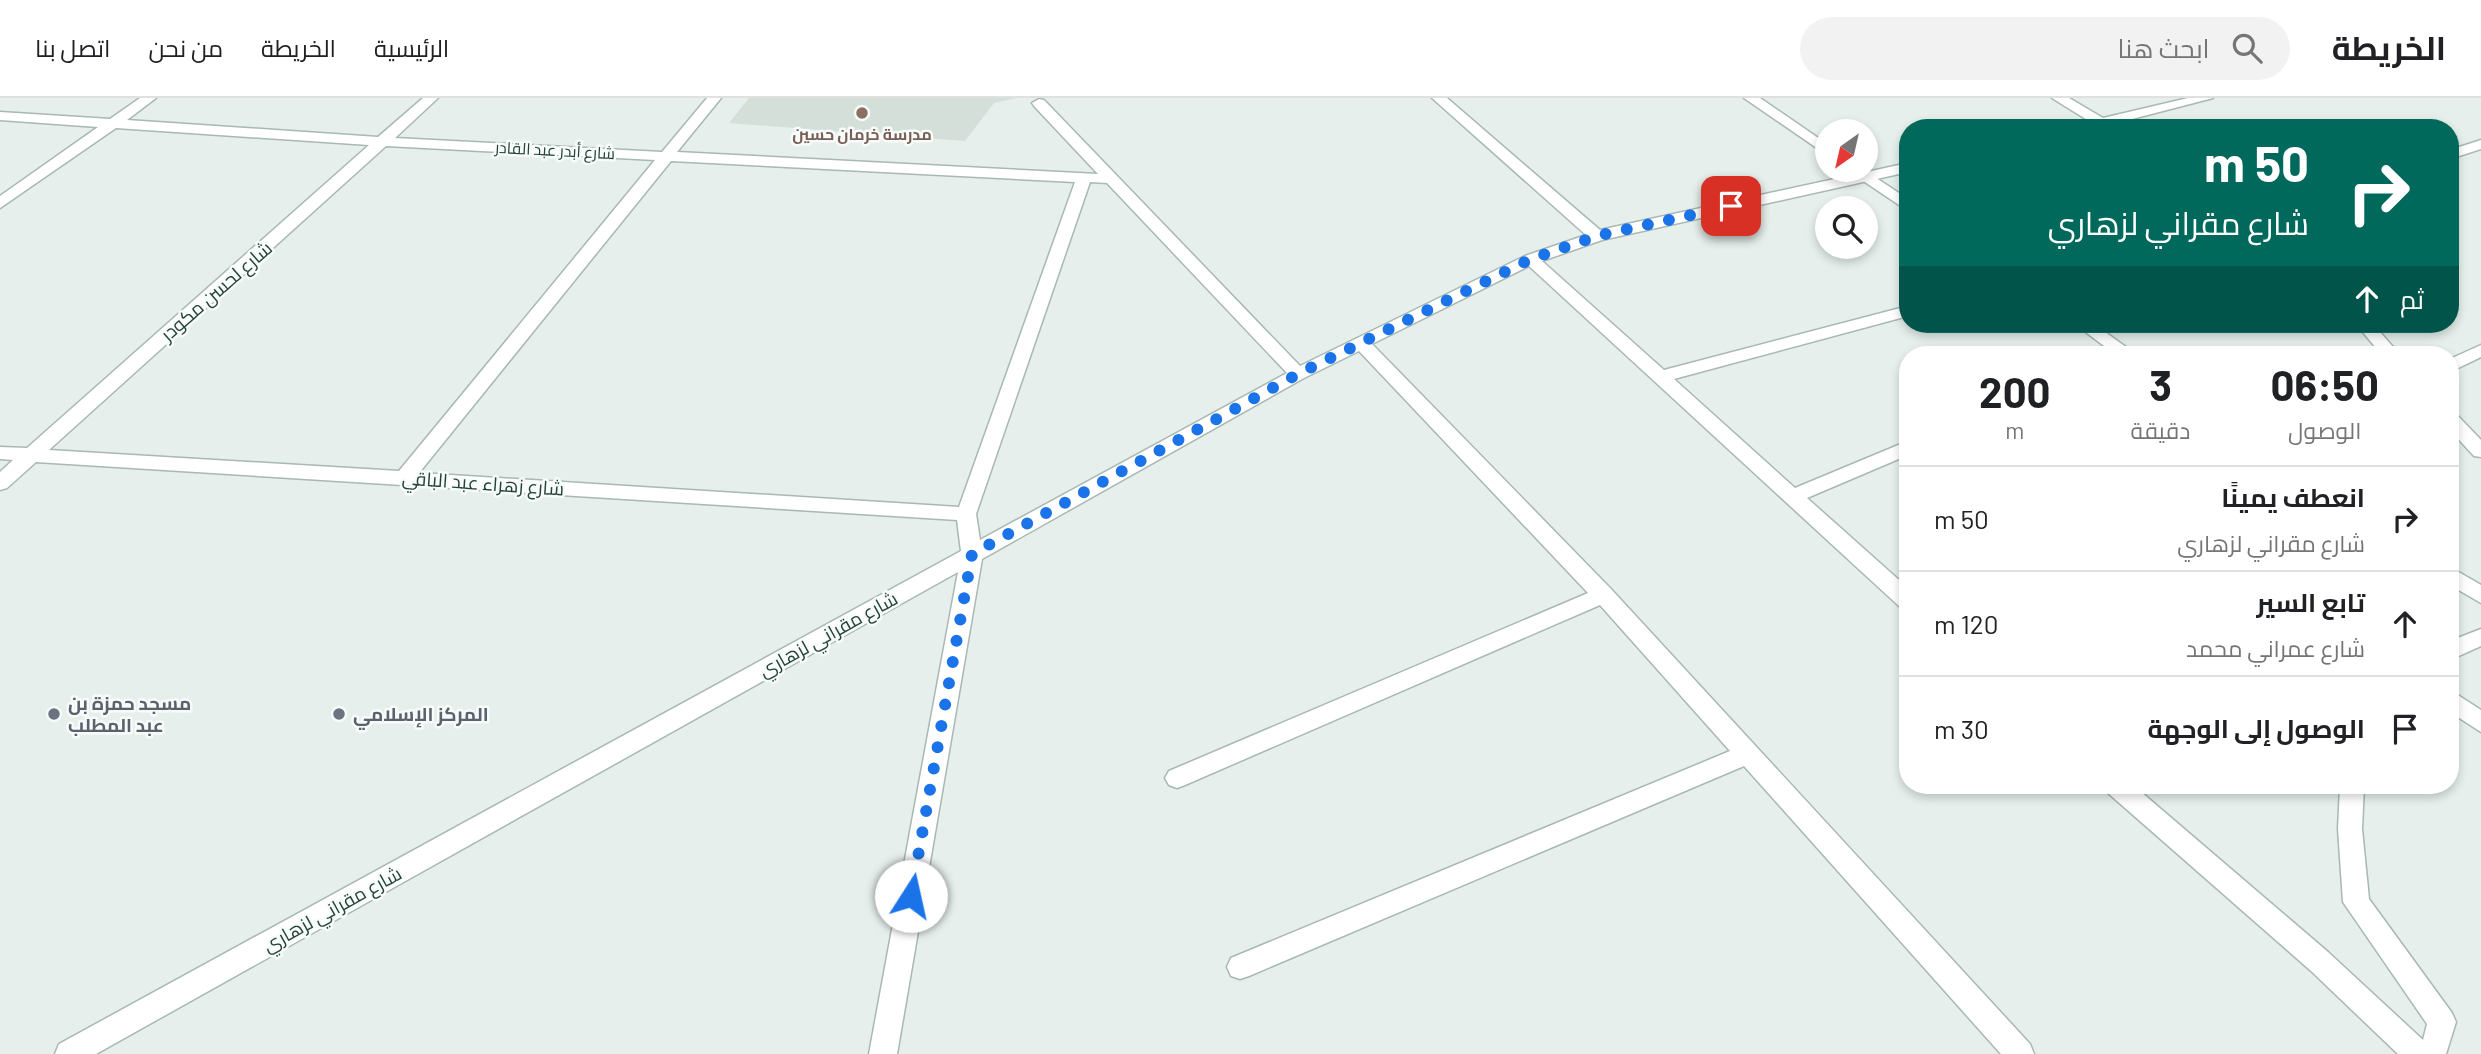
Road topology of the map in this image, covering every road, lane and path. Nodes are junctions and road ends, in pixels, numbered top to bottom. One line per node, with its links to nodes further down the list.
1 (149, 98): 12 (street)
2 (431, 98): 13 (street, شارع لحسن مكودر)
3 (714, 98): 17 (street)
4 (1439, 98): 26 (street)
5 (1751, 98): 14 (street)
6 (2059, 98): 10 (street)
7 (2206, 98): 11 (street)
8 (1039, 103): 21 (street)
9 (0, 117): 12 (street, شارع أبدر عبد القادر)
10 (2096, 119)
11 (2128, 119)
12 (114, 124): 13 (street, شارع أبدر عبد القادر); 25 (street)
13 (385, 142): 17 (street, شارع أبدر عبد القادر); 40 (street, شارع لحسن مكودر)
14 (1815, 143)
15 (2481, 145): 16 (street)
16 (2459, 152)
17 (669, 156): 20 (street, شارع أبدر عبد القادر); 41 (street)
18 (1899, 168): 19 (street, شارع مقراني لزهاري)
19 (1878, 171)
20 (1084, 177): 21 (street, شارع أبدر عبد القادر); 44 (street)
21 (1111, 178): 34 (street)
22 (1822, 182): 26 (street, شارع مقراني لزهاري)
23 (1872, 182): 24 (street)
24 (1899, 200)
25 (0, 203)
26 (1597, 236): 27 (street, شارع مقراني لزهاري)
27 (1531, 259): 30 (street, شارع مقراني لزهاري); 35 (street)
28 (1899, 313): 35 (street)
29 (2095, 333): 31 (street)
30 (1363, 344): 34 (street, شارع مقراني لزهاري); 48 (street)
31 (2113, 346)
32 (2481, 350): 33 (street)
33 (2459, 361)
34 (1298, 374): 45 (street, شارع مقراني لزهاري)
35 (1660, 377): 43 (street)
36 (2459, 428): 38 (street)
37 (1899, 451): 43 (street)
38 (2481, 451)
39 (0, 453): 40 (street, شارع زهراء عبد الباقي)
40 (29, 456): 41 (street, شارع زهراء عبد الباقي); 42 (street, شارع لحسن مكودر)
41 (404, 478): 44 (street, شارع زهراء عبد الباقي)
42 (0, 483)
43 (1794, 496): 47 (street)
44 (967, 514): 45 (street)
45 (972, 554): 59 (street, شارع مقراني لزهاري); 60 (street)
46 (2459, 581): 49 (street)
47 (1899, 593)
48 (1603, 595): 54 (street); 55 (street)
49 (2481, 595)
50 (2481, 638): 51 (street)
51 (2459, 647)
52 (2459, 705): 53 (street)
53 (2481, 723)
54 (1747, 754): 58 (street); 61 (street)
55 (1177, 778)
56 (2126, 794): 62 (street)
57 (2352, 794): 63 (street)
58 (1240, 967)
59 (69, 1054)
60 (883, 1054)
61 (2020, 1054)
62 (2418, 1054)
63 (2432, 1054)

